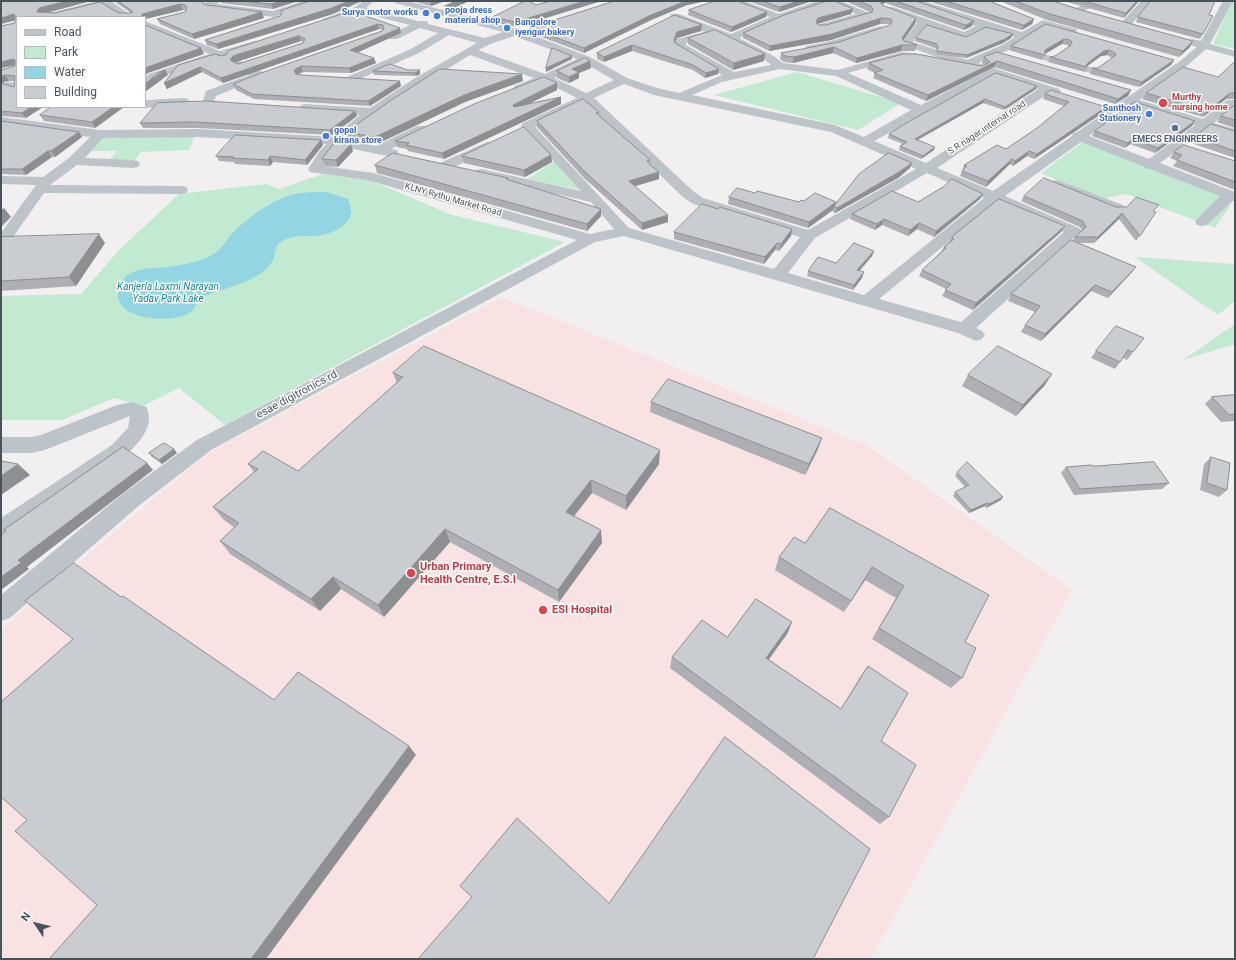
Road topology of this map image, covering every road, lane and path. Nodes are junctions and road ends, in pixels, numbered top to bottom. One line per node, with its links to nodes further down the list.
1 (105, 1): 25 (street); 26 (street)
2 (216, 1): 3 (street)
3 (313, 1)
4 (369, 1): 18 (street)
5 (398, 1): 19 (street)
6 (735, 1): 16 (street)
7 (767, 1): 16 (street)
8 (826, 1): 28 (street)
9 (833, 1): 33 (street)
10 (913, 1): 15 (street)
11 (942, 1): 15 (street)
12 (1146, 1): 44 (street)
13 (1228, 1): 66 (street)
14 (1092, 4): 22 (street)
15 (928, 6): 24 (street); 27 (street)
16 (750, 7): 28 (street)
17 (885, 7): 24 (street)
18 (358, 9): 39 (street); 40 (street)
19 (439, 10): 40 (street); 48 (street)
20 (689, 11): 49 (street)
21 (973, 11): 27 (street)
22 (1090, 14)
23 (246, 15): 31 (street)
24 (904, 15): 34 (street)
25 (50, 16)
26 (128, 16)
27 (960, 16): 42 (street)
28 (779, 17): 58 (street)
29 (277, 18): 35 (street)
30 (1028, 18): 36 (street)
31 (231, 19)
32 (160, 20): 37 (street)
33 (843, 20): 41 (street); 50 (street)
34 (923, 22): 54 (street); 81 (street)
35 (262, 23)
36 (1043, 23): 52 (street); 55 (street)
37 (146, 24)
38 (146, 24): 45 (street)
39 (316, 24)
40 (419, 25): 47 (street); 57 (street)
41 (821, 26)
42 (984, 26): 54 (street); 55 (street)
43 (530, 28): 48 (street)
44 (1140, 28)
45 (163, 31): 53 (street); 56 (street)
46 (188, 31): 53 (street)
47 (446, 32): 62 (street); 90 (street)
48 (514, 32): 62 (street); 76 (street)
49 (716, 32): 58 (street); 88 (street)
50 (869, 32): 51 (street); 68 (street)
51 (885, 32)
52 (1080, 34)
53 (173, 35): 64 (street)
54 (965, 36): 63 (street)
55 (1022, 36): 65 (street)
56 (146, 37)
57 (393, 37)
58 (731, 38): 78 (street)
59 (209, 39): 64 (street)
60 (1183, 40): 66 (street)
61 (265, 41): 72 (street)
62 (487, 42): 67 (street)
63 (950, 42)
64 (194, 44): 72 (street)
65 (1008, 46): 70 (street); 74 (street)
66 (1204, 46): 73 (street); 80 (street)
67 (470, 51): 89 (street); 93 (street)
68 (797, 51)
69 (1058, 51): 74 (street)
70 (995, 52): 81 (street); 96 (street)
71 (600, 53): 76 (street)
72 (218, 54): 82 (street); 94 (street)
73 (1235, 54)
74 (1048, 58): 84 (street)
75 (1170, 58): 80 (street)
76 (586, 59): 89 (street); 91 (street)
77 (255, 60): 82 (street)
78 (781, 60): 87 (street); 88 (street)
79 (1101, 63): 84 (street)
80 (1184, 63): 96 (street)
81 (967, 64): 85 (street); 87 (street)
82 (240, 65): 86 (street)
83 (273, 70): 86 (street)
84 (1091, 70): 96 (street)
85 (994, 71): 95 (street); 108 (street)
86 (258, 74): 102 (street)
87 (838, 74): 108 (street)
88 (732, 76): 98 (street)
89 (545, 78): 97 (street); 101 (street)
90 (381, 80)
91 (623, 80): 98 (street); 101 (street)
92 (396, 81): 93 (street)
93 (418, 82): 110 (street)
94 (146, 84)
95 (1047, 89): 99 (street); 133 (street, S R nagar internal road)
96 (1135, 91): 100 (street); 109 (street); 114 (street)
97 (507, 92)
98 (682, 96): 123 (street)
99 (1070, 96)
100 (1115, 96)
101 (586, 98): 116 (street); 144 (street)
102 (201, 102): 103 (street); 105 (street)
103 (223, 102)
104 (1234, 102): 114 (street)
105 (146, 104)
106 (1100, 105): 109 (street)
107 (290, 106): 110 (street)
108 (921, 110): 123 (street)
109 (1115, 110): 120 (street)
110 (372, 112): 122 (street)
111 (43, 114): 115 (street)
112 (1, 122): 115 (street)
113 (435, 123): 125 (street)
114 (1205, 123): 117 (street); 124 (street)
115 (26, 126): 119 (street)
116 (528, 126): 118 (street); 140 (street)
117 (1235, 132)
118 (514, 133)
119 (100, 134): 122 (street); 128 (street)
120 (1078, 136): 132 (street); 134 (street)
121 (501, 140): 131 (street)
122 (335, 141): 125 (street); 145 (street, KLNY Rythu Market Road)
123 (865, 141): 133 (street)
124 (1178, 145): 126 (street); 132 (street)
125 (378, 150): 127 (street)
126 (1192, 150)
127 (401, 155)
128 (74, 160): 130 (street); 136 (street)
129 (432, 162): 131 (street)
130 (133, 164)
131 (447, 165): 140 (street)
132 (1149, 165): 138 (street)
133 (927, 168): 139 (street); 144 (street, S R nagar internal road)
134 (1027, 172): 139 (street); 141 (street)
135 (1, 180): 136 (street)
136 (44, 185): 137 (street); 146 (street)
137 (181, 190)
138 (1232, 196): 142 (street)
139 (994, 197): 148 (street); 148 (street)
140 (596, 199): 143 (street)
141 (1118, 208)
142 (1202, 222)
143 (624, 231): 145 (street, esae digitronics rd); 147 (street)
144 (810, 235): 147 (street)
145 (590, 239): 151 (street, esae digitronics rd)
146 (1, 244)
147 (778, 275): 148 (street)
148 (868, 300)
149 (1, 445): 150 (street)
150 (1, 530)
151 (1, 610)

